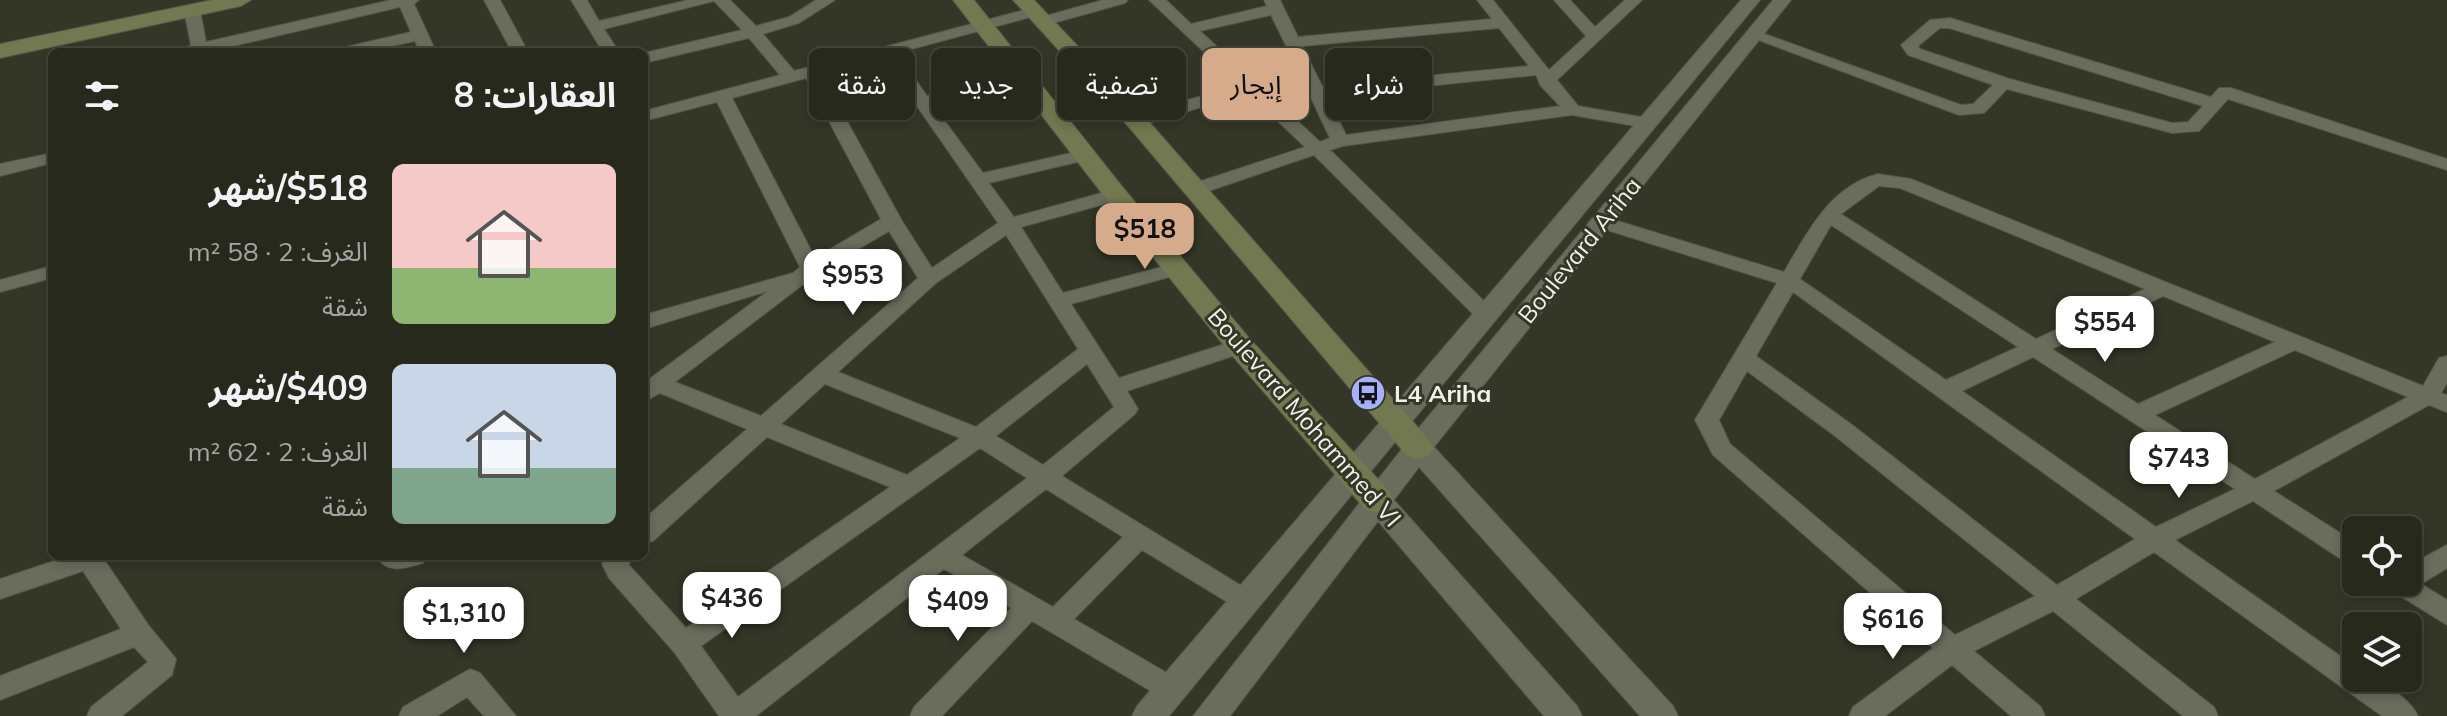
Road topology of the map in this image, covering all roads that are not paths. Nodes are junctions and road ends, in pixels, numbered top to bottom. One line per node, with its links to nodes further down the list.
1 (241, 0): 17 (main road)
2 (492, 0): 33 (street)
3 (579, 0): 21 (street)
4 (707, 0): 21 (street)
5 (721, 0): 23 (street)
6 (827, 0): 23 (street)
7 (963, 0): 20 (main road, Boulevard Mohammed VI)
8 (1120, 0): 18 (street)
9 (1157, 0): 22 (street)
10 (1485, 0): 19 (street)
11 (1562, 0): 26 (street)
12 (1634, 0): 26 (street)
13 (1751, 0): 58 (street, Boulevard Ariha)
14 (1782, 0): 25 (street, Boulevard Ariha)
15 (408, 1): 24 (street); 30 (street)
16 (1274, 4): 22 (street); 27 (street)
17 (193, 5): 28 (main road); 29 (street)
18 (1033, 11): 20 (street); 57 (main road)
19 (1502, 23): 27 (street); 41 (street)
20 (982, 24): 35 (street); 36 (main road, Boulevard Mohammed VI)
21 (596, 26): 34 (street)
22 (1188, 29): 37 (street)
23 (753, 32): 39 (street); 42 (street)
24 (419, 35): 31 (street); 32 (street)
25 (1753, 35): 44 (street); 70 (street, Boulevard Ariha)
26 (1594, 36): 41 (street)
27 (1292, 42): 38 (street)
28 (0, 46)
29 (194, 48)
30 (207, 48)
31 (361, 48)
32 (426, 48)
33 (518, 48)
34 (609, 48)
35 (893, 48)
36 (1001, 48)
37 (1209, 48)
38 (1295, 48)
39 (648, 57)
40 (809, 72): 42 (street)
41 (1542, 76): 46 (street); 53 (street)
42 (791, 77): 47 (street)
43 (1309, 77): 46 (street)
44 (2004, 83): 52 (street); 52 (street)
45 (915, 91): 51 (street)
46 (1317, 92): 59 (street)
47 (722, 95): 54 (street); 73 (street)
48 (1041, 99): 61 (main road, Boulevard Mohammed VI)
49 (931, 100): 51 (street)
50 (1202, 101): 57 (street)
51 (923, 102): 65 (street)
52 (2214, 104): 63 (street)
53 (1572, 110): 58 (street); 59 (street)
54 (648, 115)
55 (837, 120): 69 (street)
56 (1287, 120): 60 (street)
57 (1136, 121): 66 (main road)
58 (1647, 123): 80 (street, Boulevard Ariha)
59 (1340, 141): 60 (street)
60 (1318, 148): 66 (street); 80 (street)
61 (1084, 155): 65 (street); 67 (main road, Boulevard Mohammed VI)
62 (48, 159): 64 (street)
63 (2447, 165)
64 (0, 170)
65 (978, 180): 71 (street)
66 (1193, 190): 94 (main road)
67 (1116, 195): 71 (street); 72 (main road, Boulevard Mohammed VI)
68 (1828, 214): 76 (street); 78 (street); 84 (street)
69 (892, 221): 73 (street); 75 (street)
70 (1601, 222): 76 (street); 97 (street, Boulevard Ariha)
71 (1009, 224): 75 (street); 79 (street)
72 (1177, 269): 79 (street); 83 (main road, Boulevard Mohammed VI)
73 (807, 272): 81 (street); 90 (street)
74 (48, 273): 77 (street)
75 (929, 279): 88 (street)
76 (1789, 280): 86 (street); 91 (street)
77 (0, 286)
78 (2163, 288): 82 (street); 84 (street)
79 (1058, 301): 85 (street)
80 (1486, 315): 94 (street, Boulevard Ariha)
81 (648, 321)
82 (2294, 342): 92 (street); 93 (street)
83 (1240, 346): 89 (street); 98 (main road, Boulevard Mohammed VI)
84 (2038, 348): 91 (street); 93 (street)
85 (1090, 351): 89 (street); 96 (street)
86 (1745, 359): 113 (street); 120 (street)
87 (2447, 363): 92 (street)
88 (824, 375): 95 (street); 96 (street)
89 (1115, 387): 99 (street)
90 (652, 389): 95 (street)
91 (1947, 389): 105 (street)
92 (2438, 400): 101 (street)
93 (2137, 414): 101 (street)
94 (1394, 422): 97 (main road); 98 (street, Boulevard Ariha)
95 (764, 428): 100 (street); 103 (street)
96 (979, 437): 99 (street); 100 (street)
97 (1418, 448): 102 (street, Boulevard Ariha); 132 (street)
98 (1352, 472): 102 (main road, Boulevard Mohammed VI); 114 (street, Boulevard Ariha)
99 (1044, 478): 104 (street); 108 (street)
100 (908, 485): 119 (street)
101 (2253, 491): 105 (street); 106 (street)
102 (1377, 500): 130 (street, Boulevard Ariha); 131 (street, Boulevard Mohammed VI)
103 (648, 530)
104 (1140, 536): 114 (street); 117 (street)
105 (2155, 539): 113 (street); 136 (street)
106 (2342, 547)
107 (2447, 555): 110 (street)
108 (943, 556): 115 (street); 124 (street)
109 (611, 560): 119 (street)
110 (2422, 570)
111 (0, 589): 118 (street)
112 (2422, 596): 116 (street)
113 (2056, 598): 120 (street); 135 (street)
114 (1246, 601): 123 (street, Boulevard Ariha)
115 (1030, 606): 117 (street); 128 (street)
116 (2447, 614)
117 (1055, 622): 123 (street)
118 (136, 629): 121 (street); 122 (street); 125 (street)
119 (684, 644): 124 (street)
120 (1954, 648): 133 (street); 134 (street)
121 (0, 674)
122 (0, 688)
123 (1171, 689): 129 (street, Boulevard Ariha)
124 (718, 711)
125 (101, 716)
126 (413, 716): 127 (street)
127 (502, 716)
128 (924, 716)
129 (1149, 716)
130 (1210, 716)
131 (1565, 716)
132 (1661, 716)
133 (1863, 716)
134 (2031, 716)
135 (2204, 716)
136 (2404, 716)

